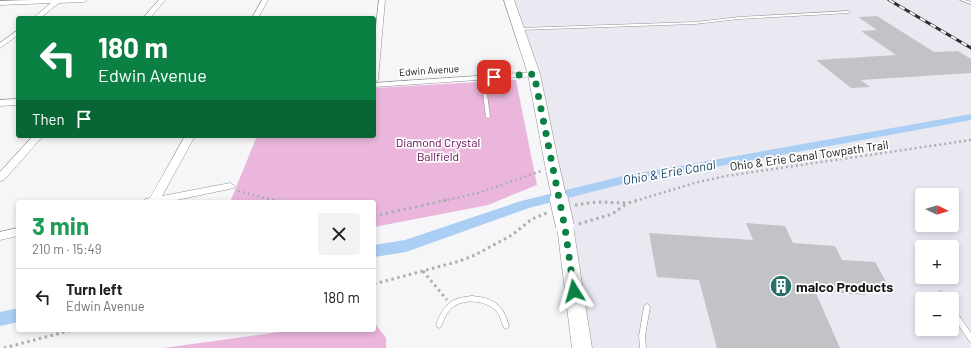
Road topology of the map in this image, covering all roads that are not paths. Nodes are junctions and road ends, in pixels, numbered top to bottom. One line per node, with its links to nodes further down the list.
1 (59, 0): 2 (street); 8 (street); 11 (street)
2 (84, 0)
3 (162, 0): 12 (street)
4 (265, 0): 13 (street)
5 (382, 0): 17 (street)
6 (509, 0): 14 (main road)
7 (962, 0): 9 (lane)
8 (0, 3)
9 (971, 3)
10 (848, 12): 14 (lane)
11 (39, 16)
12 (148, 16)
13 (256, 16)
14 (520, 29): 18 (main road)
15 (16, 34): 16 (street)
16 (0, 46)
17 (376, 60)
18 (534, 74): 19 (street, Edwin Avenue); 37 (main road, bridge)
19 (483, 78): 20 (street, Edwin Avenue); 23 (lane)
20 (376, 85)
21 (16, 102): 22 (street)
22 (0, 103)
23 (488, 118)
24 (36, 138): 26 (street)
25 (189, 138): 28 (street)
26 (0, 178)
27 (230, 186): 29 (street)
28 (153, 200)
29 (157, 200)
30 (16, 232): 31 (street)
31 (0, 236)
32 (648, 307): 38 (lane)
33 (959, 321): 36 (lane)
34 (439, 325): 35 (lane)
35 (506, 326)
36 (971, 339)
37 (582, 348)
38 (643, 348)

